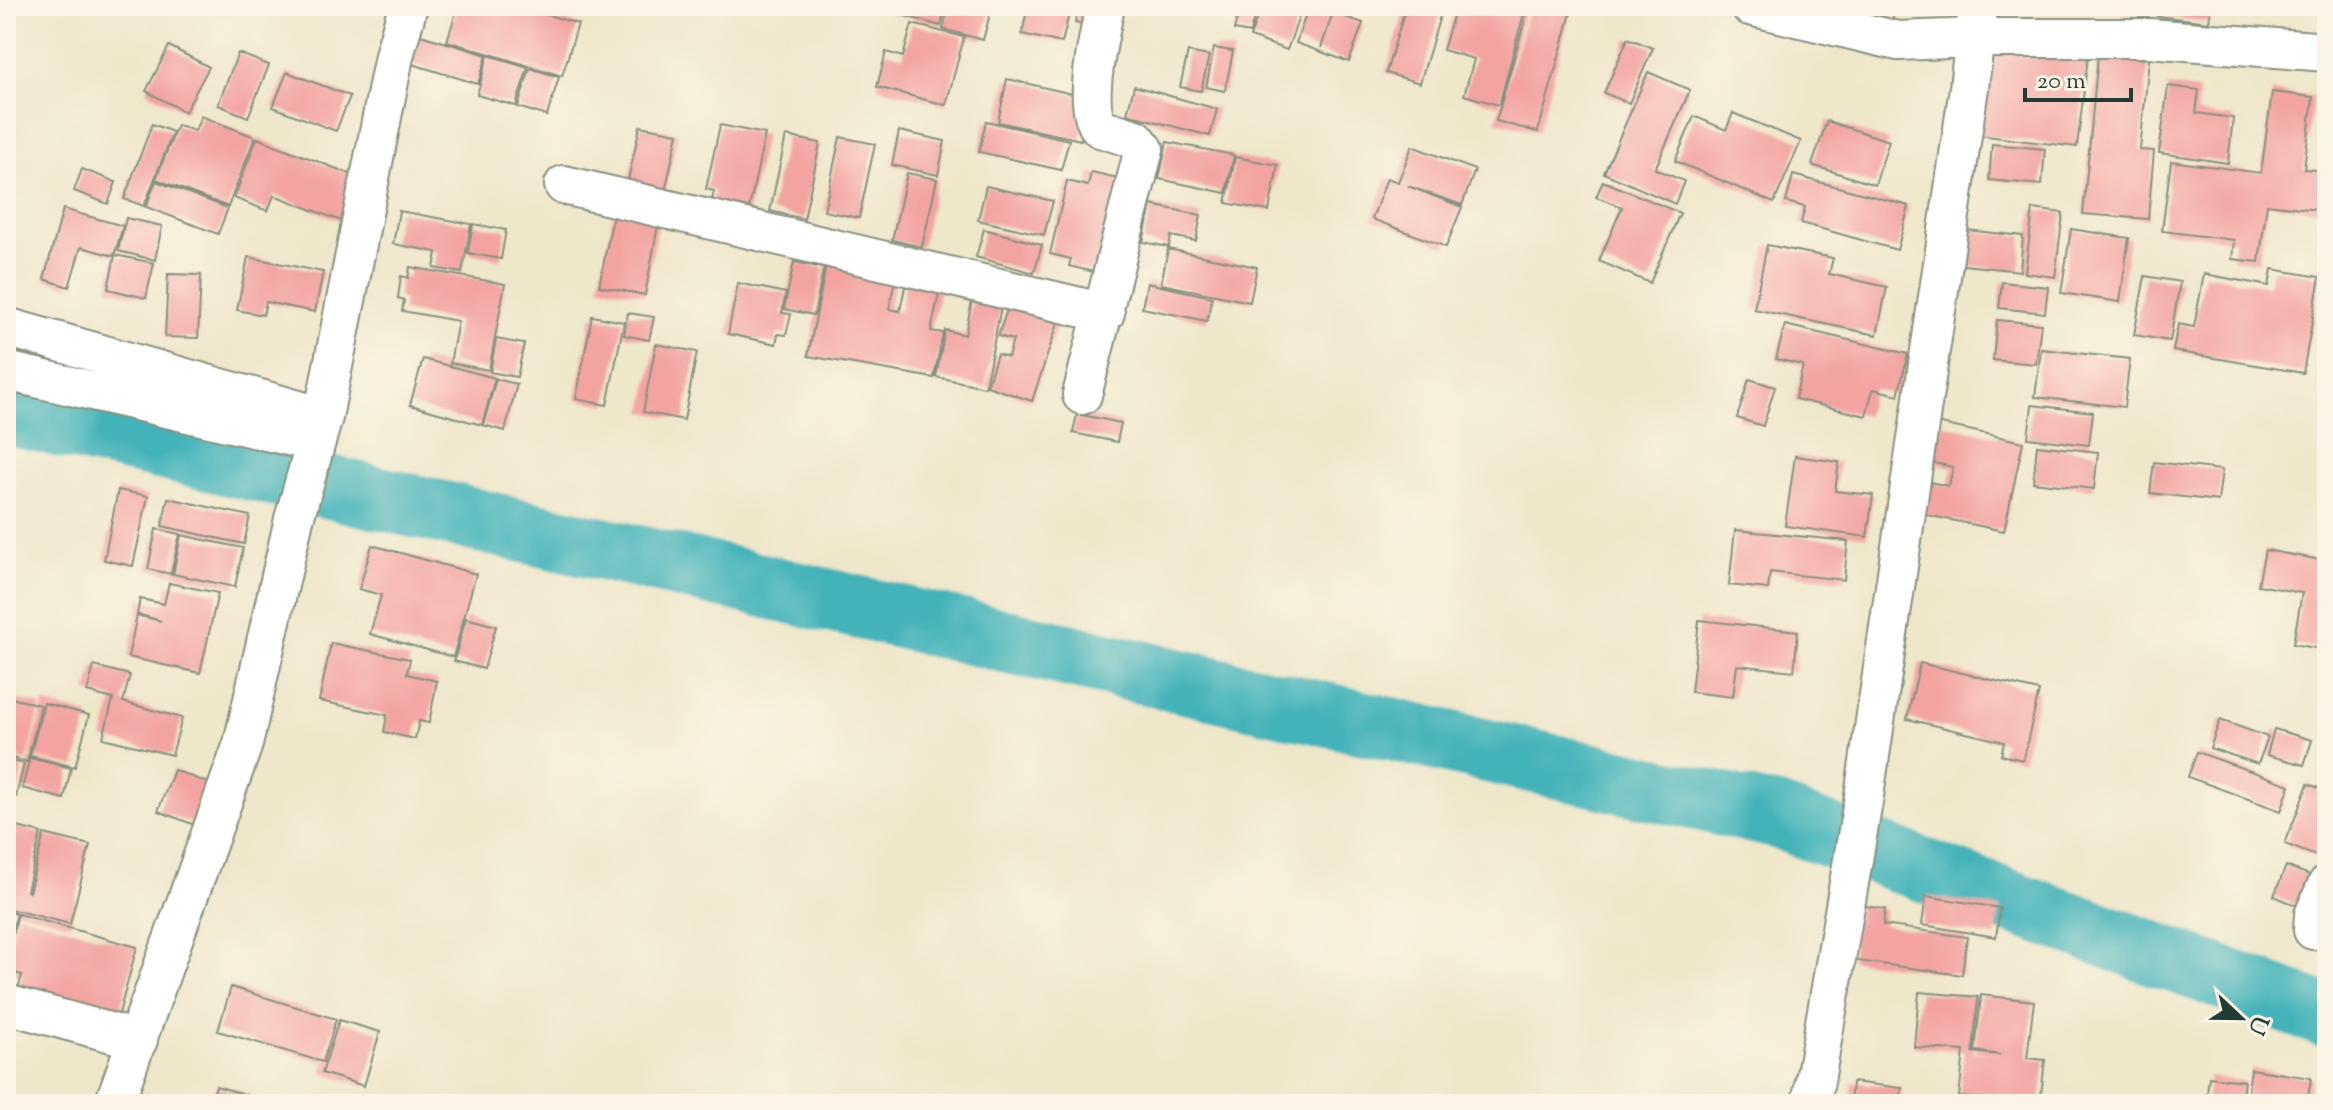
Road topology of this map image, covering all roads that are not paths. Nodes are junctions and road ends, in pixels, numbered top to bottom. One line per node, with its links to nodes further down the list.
1 (408, 6): 11 (street)
2 (1105, 6): 7 (street)
3 (1750, 6): 4 (street)
4 (1976, 22): 5 (street); 17 (street)
5 (2327, 52)
6 (564, 185): 7 (street)
7 (1105, 313): 10 (street)
8 (6, 327): 11 (street)
9 (6, 371): 11 (street)
10 (1082, 395)
11 (315, 442): 15 (street)
12 (2327, 885): 13 (street)
13 (2313, 930)
14 (6, 1004): 15 (street)
15 (138, 1040): 16 (street)
16 (114, 1104)
17 (1811, 1104)

